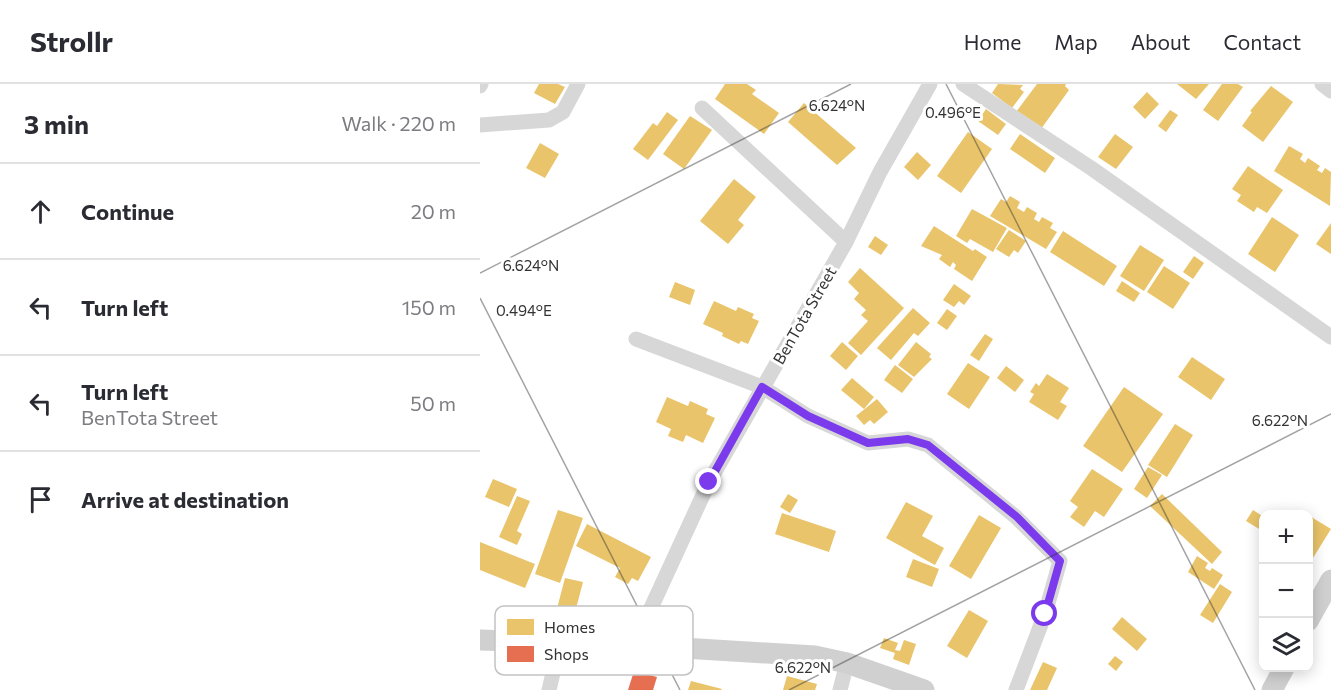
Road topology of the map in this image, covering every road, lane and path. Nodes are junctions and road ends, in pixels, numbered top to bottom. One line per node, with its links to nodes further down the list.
1 (578, 84): 7 (street)
2 (930, 84): 8 (street, BenTota Street)
3 (963, 84): 9 (street)
4 (1322, 84): 5 (street)
5 (1331, 91)
6 (702, 108): 8 (street)
7 (480, 125)
8 (846, 242): 11 (street, BenTota Street)
9 (1331, 337)
10 (636, 339): 11 (street)
11 (762, 387): 13 (street, BenTota Street); 24 (street)
12 (1331, 580): 14 (street)
13 (652, 606)
14 (1310, 618)
15 (480, 640): 16 (street)
16 (495, 641)
17 (693, 649): 18 (street)
18 (847, 663): 22 (street); 23 (street)
19 (1282, 672): 25 (street)
20 (553, 675): 21 (street)
21 (549, 690)
22 (840, 690)
23 (924, 690)
24 (1016, 690)
25 (1272, 690)

